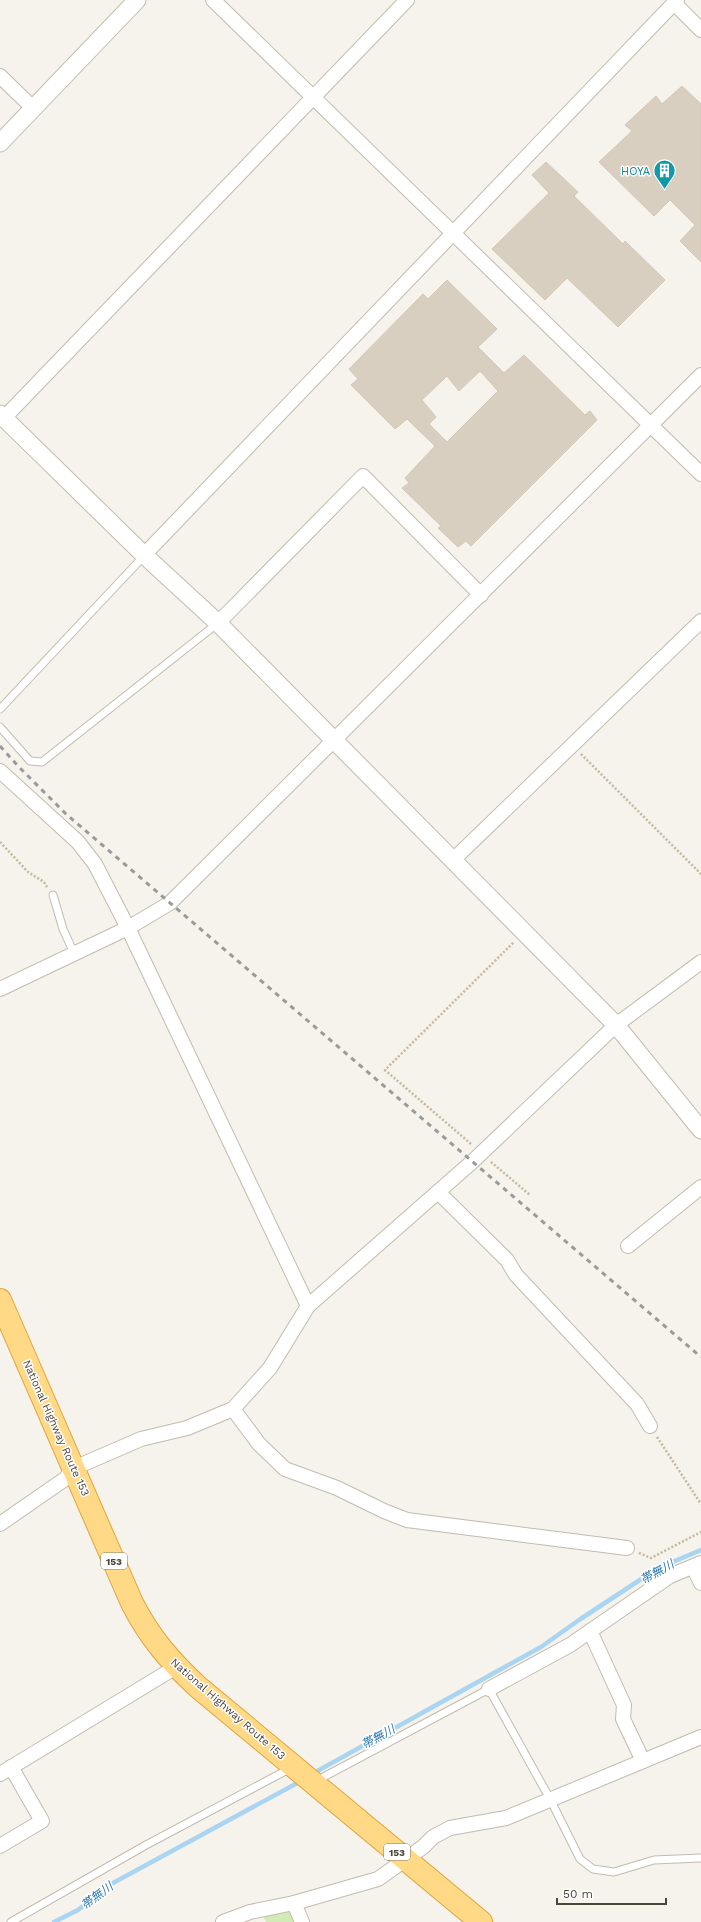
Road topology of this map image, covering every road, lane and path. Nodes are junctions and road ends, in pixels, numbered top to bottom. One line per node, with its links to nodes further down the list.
1 (137, 0): 8 (street)
2 (213, 0): 7 (street)
3 (407, 0): 7 (street)
4 (675, 2): 5 (street); 10 (street)
5 (701, 30)
6 (0, 76): 8 (street)
7 (315, 98): 10 (street); 12 (street)
8 (33, 108): 9 (street)
9 (0, 143)
10 (453, 235): 13 (street); 15 (street)
11 (701, 375): 13 (street)
12 (2, 416): 15 (street)
13 (650, 425): 14 (street); 16 (street)
14 (701, 474)
15 (144, 555): 18 (street); 19 (lane)
16 (481, 594): 18 (street); 21 (street)
17 (701, 622): 22 (street)
18 (218, 623): 20 (lane); 21 (street)
19 (0, 709)
20 (0, 727)
21 (334, 739): 25 (street); 28 (street)
22 (572, 746): 25 (street); 26 (path)
23 (0, 772): 28 (street)
24 (0, 842): 27 (path)
25 (454, 860): 29 (street)
26 (701, 874)
27 (53, 895): 30 (lane)
28 (128, 928): 30 (street); 41 (street)
29 (524, 932): 33 (street); 35 (path)
30 (74, 953): 32 (street)
31 (701, 962): 33 (street)
32 (0, 989)
33 (616, 1025): 34 (street); 35 (street)
34 (701, 1130)
35 (481, 1153): 37 (street); 38 (path)
36 (701, 1187): 39 (street)
37 (438, 1192): 41 (street); 43 (street)
38 (530, 1195)
39 (628, 1246)
40 (0, 1300): 44 (highway, National Highway Route 153 / 153)
41 (308, 1306): 42 (street)
42 (233, 1409): 44 (street); 48 (street)
43 (650, 1426): 45 (path)
44 (74, 1468): 46 (street); 52 (highway, National Highway Route 153 / 153)
45 (701, 1504)
46 (0, 1524)
47 (701, 1532): 48 (path)
48 (627, 1548)
49 (697, 1565): 50 (street); 51 (street)
50 (701, 1583)
51 (590, 1631): 53 (street); 55 (street)
52 (176, 1667): 56 (street); 57 (highway, National Highway Route 153 / 153)
53 (488, 1689): 57 (lane); 58 (lane)
54 (701, 1737): 55 (street)
55 (643, 1761): 58 (street)
56 (6, 1771): 59 (street)
57 (305, 1775): 61 (highway, National Highway Route 153 / 153); 63 (lane)
58 (550, 1799): 60 (lane); 61 (street)
59 (0, 1846)
60 (701, 1858)
61 (407, 1860): 62 (street); 66 (highway, National Highway Route 153 / 153)
62 (294, 1902): 64 (street); 65 (street)
63 (11, 1922)
64 (223, 1922)
65 (302, 1922)
66 (481, 1922)

